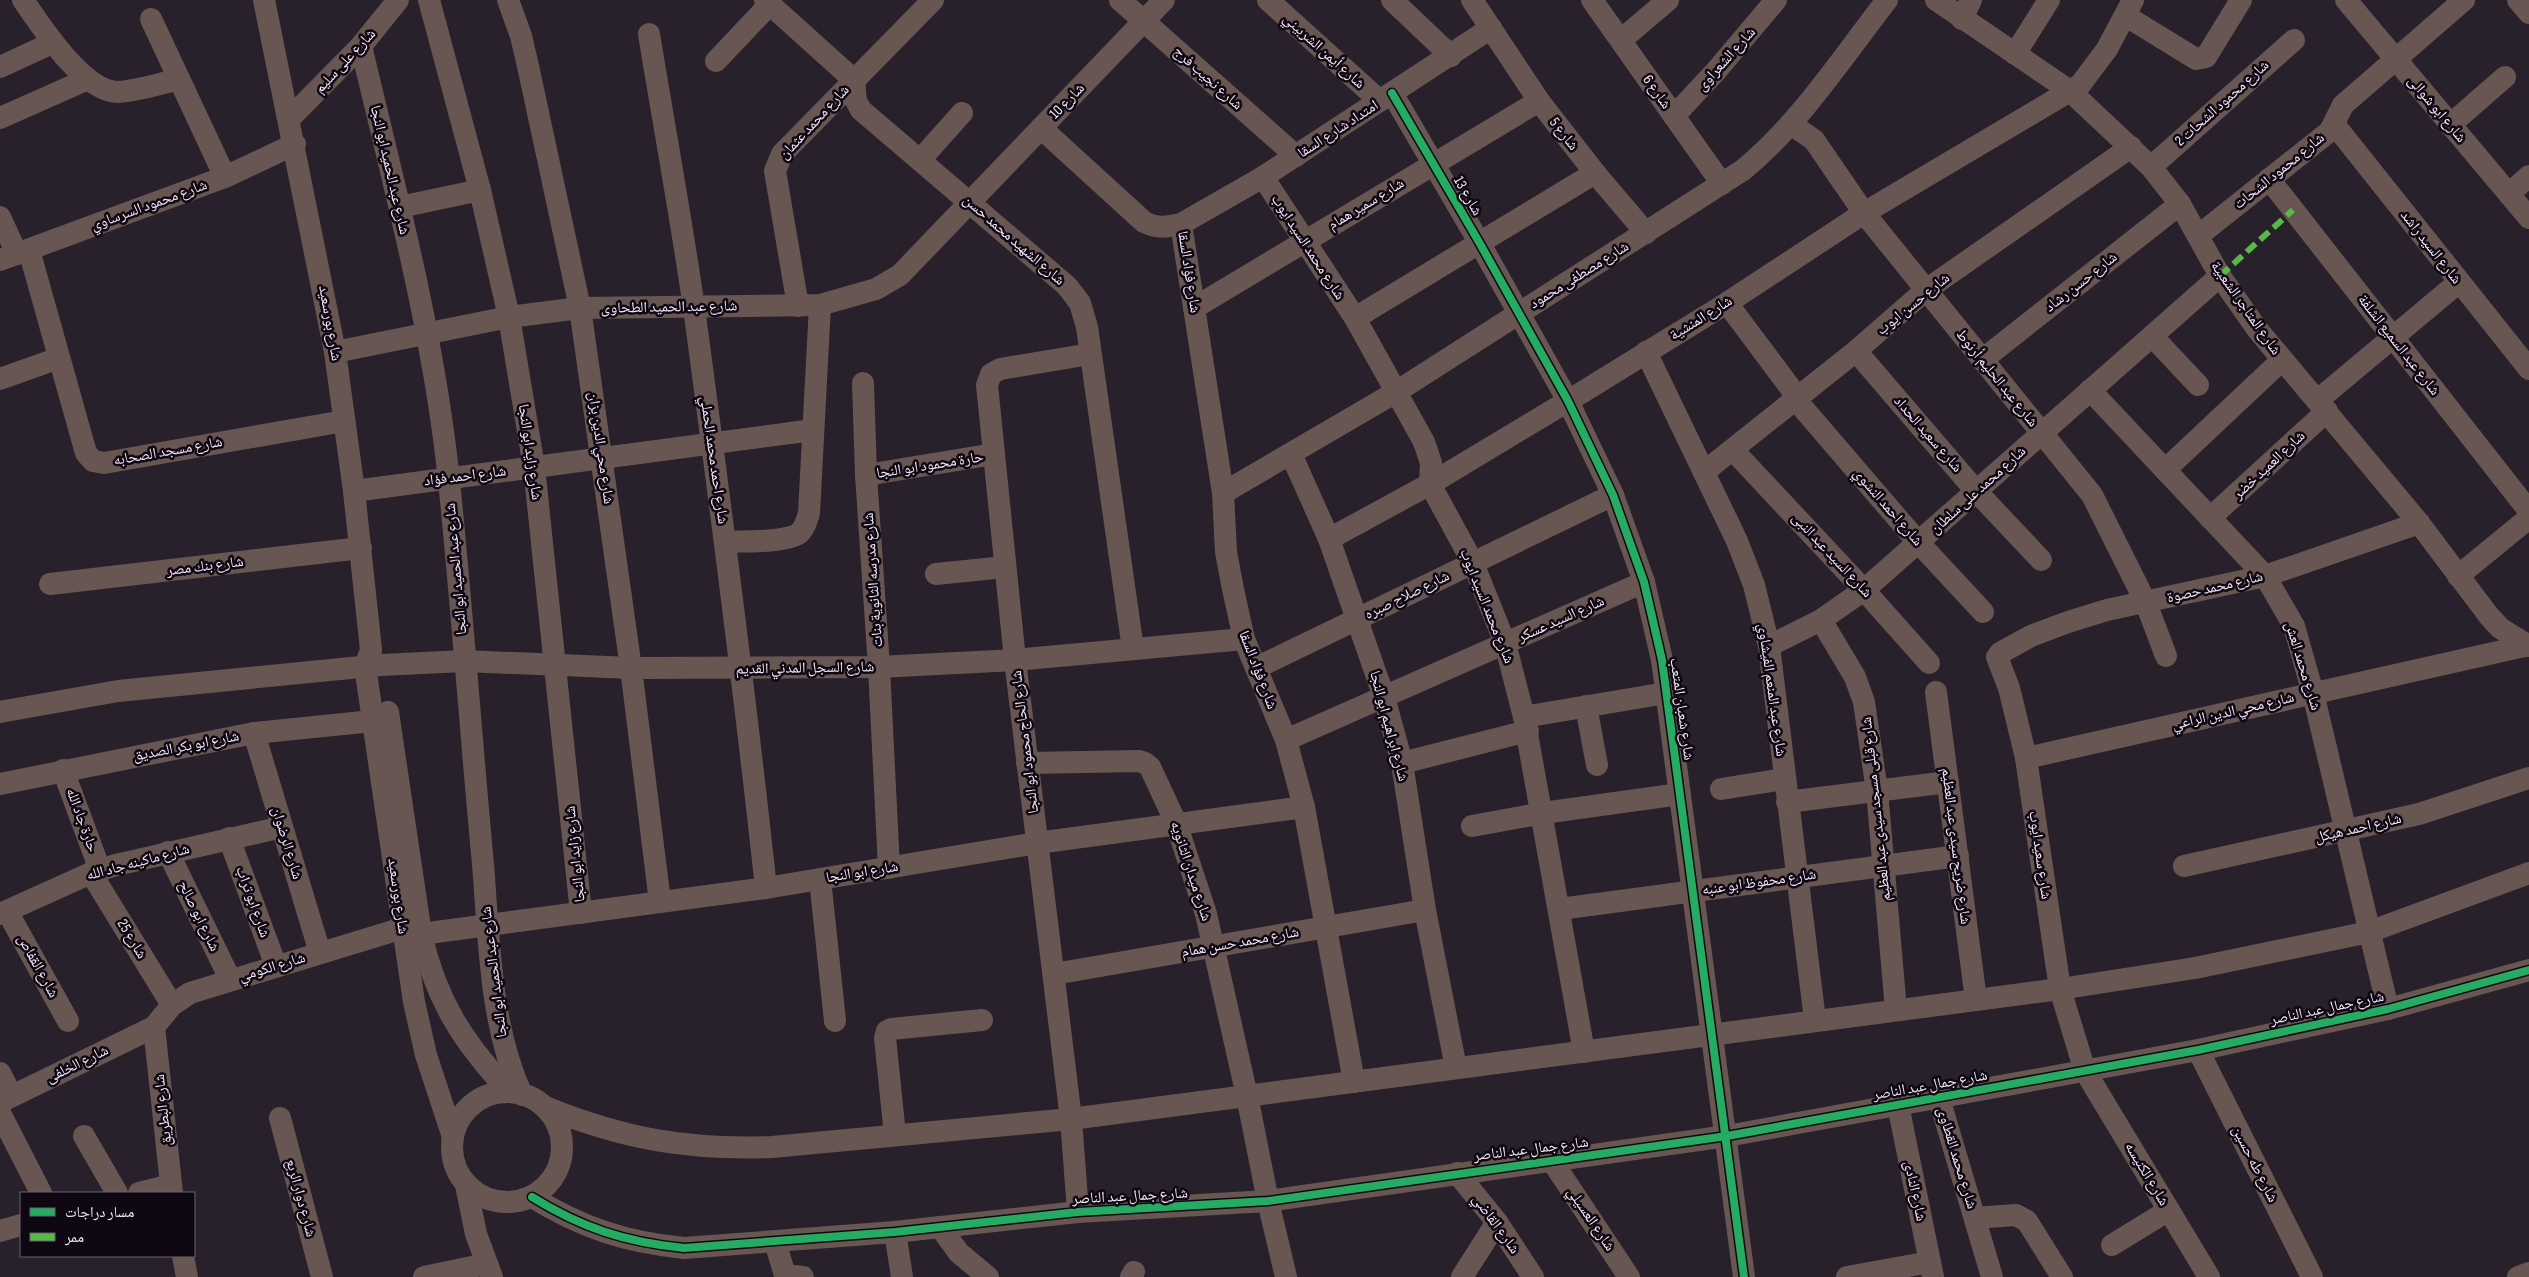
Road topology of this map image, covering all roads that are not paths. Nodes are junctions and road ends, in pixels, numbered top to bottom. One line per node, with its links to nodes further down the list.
1 (23, 0): 32 (street)
2 (264, 0): 49 (street, شارع بورسعيد)
3 (398, 0): 33 (street, شارع على سليم)
4 (429, 0): 66 (street, شارع زايد ابو النجا)
5 (508, 0): 87 (street, شارع محي الدين بزان)
6 (933, 0): 42 (street, شارع محمد عثمان)
7 (1120, 0): 27 (street, شارع نجيب فرج)
8 (1164, 0): 27 (street, شارع 10)
9 (1268, 0): 44 (street, شارع أيمن الشربيني)
10 (1392, 0): 35 (street)
11 (1472, 0): 28 (street, شارع 5)
12 (1592, 0): 30 (street, شارع 6)
13 (1668, 0): 30 (street)
14 (1776, 0): 47 (street, شارع الشعراوى)
15 (1887, 0): 50 (street, شارع مصطفى محمود)
16 (1936, 0): 24 (street, شارع المتاجر الشعبية)
17 (2050, 0): 34 (street)
18 (2241, 0): 23 (street)
19 (2346, 0): 36 (street, شارع ابو شوالى)
20 (2464, 0): 36 (street, شارع محمود الشحات)
21 (2518, 0): 25 (street)
22 (768, 2): 37 (street); 42 (street)
23 (2129, 8): 43 (street, شارع المنشية)
24 (1967, 9): 34 (street, شارع المتاجر الشعبية)
25 (2529, 13)
26 (151, 19): 41 (street)
27 (1143, 21): 53 (street, شارع 10); 56 (street, شارع نجيب فرج)
28 (1492, 28): 35 (street, امتداد شارع السقا); 45 (street, شارع 5)
29 (649, 34): 86 (street, شارع احمد محمد الحملي)
30 (1620, 40): 47 (street, شارع 6)
31 (2294, 40): 59 (street, شارع محمود الشحات 2)
32 (52, 43): 38 (street); 40 (street)
33 (361, 46): 49 (street, شارع على سليم); 70 (street, شارع عبد الحميد ابو النجا)
34 (2015, 54): 43 (street, شارع المتاجر الشعبية)
35 (1451, 56): 44 (street, امتداد شارع السقا)
36 (2395, 59): 51 (street, شارع محمود الشحات); 52 (street, شارع ابو شوالى)
37 (716, 61)
38 (0, 67)
39 (2505, 77): 52 (street)
40 (88, 79): 41 (street); 48 (street)
41 (179, 80): 62 (street)
42 (854, 80): 57 (street, شارع الشهيد محمد حسن); 85 (street, شارع محمد عثمان)
43 (2070, 91): 55 (street, شارع المتاجر الشعبية); 71 (street, شارع المنشية)
44 (1386, 97): 56 (street, امتداد شارع السقا); 58 (street, شارع 13)
45 (1539, 101): 58 (street, شارع سمير همام); 60 (street, شارع 5)
46 (962, 113): 57 (street)
47 (1674, 116): 65 (street, شارع 6)
48 (0, 118)
49 (289, 118): 54 (street, شارع بورسعيد)
50 (1791, 124): 65 (street, شارع مصطفى محمود); 71 (street, شارع عبد الحليم أرنوط)
51 (2334, 124): 64 (street, شارع محمود الشحات); 81 (street, شارع السيد راشد)
52 (2450, 124): 67 (street, شارع ابو شوالى)
53 (1041, 128): 68 (street, شارع 10); 74 (street)
54 (294, 144): 62 (street, شارع محمود السرساوي); 96 (street, شارع بورسعيد)
55 (2131, 147): 59 (street, شارع المتاجر الشعبية); 82 (street, شارع حسن ايوب)
56 (1296, 156): 63 (street, امتداد شارع السقا)
57 (920, 160): 68 (street, شارع الشهيد محمد حسن)
58 (1434, 163): 77 (street, شارع سمير همام); 78 (street, شارع 13)
59 (2151, 167): 69 (street, شارع المتاجر الشعبية)
60 (1595, 173): 75 (street, شارع 5); 78 (street)
61 (2529, 176): 67 (street)
62 (225, 177): 79 (street, شارع محمود السرساوي)
63 (1263, 177): 74 (street, امتداد شارع السقا); 77 (street, شارع محمد السيد ايوب)
64 (2269, 179): 76 (street, شارع محمود الشحات); 94 (street, شارع عبد السميع الشلفة)
65 (1722, 184): 75 (street, شارع مصطفى محمود)
66 (480, 190): 70 (street); 90 (street, شارع زايد ابو النجا)
67 (2509, 194): 73 (street, شارع ابو شوالى)
68 (970, 203): 84 (street, شارع عبد الحميد الطحاوى); 98 (street, شارع الشهيد محمد حسن)
69 (2180, 204): 76 (street, شارع المتاجر الشعبية); 100 (street, شارع حسن رشاد)
70 (400, 208): 92 (street, شارع عبد الحميد ابو النجا)
71 (1864, 213): 82 (street, شارع عبد الحليم أرنوط); 83 (street, شارع المنشية)
72 (0, 217): 79 (street, شارع مسجد الصحابه)
73 (2529, 218)
74 (1181, 224): 88 (street, شارع فؤاد السقا)
75 (1646, 233): 89 (street, شارع مصطفى محمود)
76 (2198, 236): 80 (street, شارع المتاجر الشعبية)
77 (1305, 241): 88 (street, شارع سمير همام); 91 (street, شارع محمد السيد ايوب)
78 (1479, 242): 89 (street, شارع 13); 91 (street)
79 (15, 254): 99 (street, شارع مسجد الصحابه)
80 (2220, 276): 93 (street, شارع محمد على سلطان); 101 (street, شارع المتاجر الشعبية)
81 (2459, 282): 94 (street, شارع العميد خضر); 102 (street, شارع السيد راشد)
82 (1926, 290): 95 (street, شارع حسن ايوب); 100 (street, شارع عبد الحليم أرنوط)
83 (1727, 303): 97 (street, شارع المنشية); 108 (street, شارع احمد النشوي)
84 (820, 305): 85 (street, شارع عبد الحميد الطحاوى); 112 (street)
85 (798, 306): 86 (street, شارع عبد الحميد الطحاوى)
86 (694, 307): 87 (street, شارع عبد الحميد الطحاوى); 114 (street, شارع احمد محمد الحملي)
87 (580, 308): 90 (street, شارع عبد الحميد الطحاوى); 118 (street, شارع محي الدين بزان)
88 (1194, 308): 127 (street, شارع فؤاد السقا)
89 (1518, 313): 107 (street, شارع مصطفى محمود); 109 (street, شارع شعبان المتعب)
90 (509, 317): 92 (street, شارع عبد الحميد الطحاوى); 119 (street, شارع زايد ابو النجا)
91 (1355, 318): 107 (street, شارع محمد السيد ايوب)
92 (427, 333): 96 (street, شارع عبد الحميد الطحاوى); 123 (street, شارع عبد الحميد ابو النجا)
93 (2152, 336): 105 (street); 106 (street, شارع محمد على سلطان)
94 (2393, 338): 110 (street, شارع العميد خضر); 129 (street, شارع عبد السميع الشلفة)
95 (1856, 351): 108 (street, شارع حسن ايوب); 126 (street, شارع سعيد الحداد)
96 (335, 352): 111 (street, شارع بورسعيد)
97 (1646, 352): 109 (street, شارع المنشية); 121 (street, شارع عبد المنعم الفيشاوي)
98 (1090, 354): 116 (street, شارع الحاج محمود ابو النجا); 155 (street, شارع الشهيد محمد حسن)
99 (59, 358): 103 (street); 111 (street, شارع مسجد الصحابه)
100 (1982, 360): 113 (street, شارع عبد الحليم أرنوط)
101 (2282, 360): 110 (street, شارع المتاجر الشعبية); 120 (street)
102 (2529, 370)
103 (0, 379)
104 (864, 383): 122 (street, شارع مدرسه الثانوية بنات)
105 (2198, 385)
106 (2090, 390): 113 (street, شارع محمد على سلطان); 120 (street, شارع محمد العش)
107 (1396, 392): 117 (street, شارع مصطفى محمود); 124 (street, شارع محمد السيد ايوب)
108 (1797, 399): 115 (street, شارع حسن ايوب); 135 (street, شارع احمد النشوي)
109 (1568, 401): 124 (street, شارع المنشية); 128 (street, شارع شعبان المتعب)
110 (2323, 405): 130 (street, شارع العميد خضر); 132 (street, شارع المتاجر الشعبية)
111 (344, 421): 125 (street, شارع بورسعيد)
112 (813, 430): 114 (street, شارع احمد فؤاد); 134 (street)
113 (2042, 433): 126 (street, شارع محمد على سلطان); 146 (street, شارع عبد الحليم أرنوط)
114 (710, 444): 118 (street, شارع احمد فؤاد); 134 (street, شارع احمد محمد الحملي)
115 (1733, 450): 121 (street, شارع حسن ايوب); 145 (street, شارع السيد عبد النبى)
116 (994, 454): 122 (street, حارة محمود ابو النجا); 139 (street, شارع الحاج محمود ابو النجا)
117 (1291, 454): 127 (street, شارع مصطفى محمود); 133 (street, شارع ابراهيم ابو النجا)
118 (603, 458): 119 (street, شارع احمد فؤاد); 163 (street, شارع محي الدين بزان)
119 (534, 467): 123 (street, شارع احمد فؤاد); 160 (street, شارع زايد ابو النجا)
120 (2165, 470): 130 (street, شارع محمد العش)
121 (1704, 472): 153 (street, شارع عبد المنعم الفيشاوي)
122 (866, 475): 162 (street, شارع مدرسه الثانوية بنات)
123 (449, 478): 125 (street, شارع احمد فؤاد); 159 (street, شارع عبد الحميد ابو النجا)
124 (1430, 484): 133 (street, شارع المنشية); 138 (street, شارع محمد السيد ايوب)
125 (354, 491): 136 (street, شارع بورسعيد)
126 (1976, 491): 135 (street, شارع محمد على سلطان); 137 (street, شارع سعيد الحداد)
127 (1223, 493): 150 (street, شارع فؤاد السقا)
128 (1612, 495): 138 (street, شارع صلاح صبره); 143 (street, شارع شعبان المتعب)
129 (2529, 511)
130 (2210, 518): 141 (street, شارع محمد العش)
131 (2529, 518): 142 (street)
132 (2419, 523): 141 (street, شارع محمد حصوة); 142 (street, شارع المتاجر الشعبية)
133 (1329, 539): 148 (street, شارع ابراهيم ابو النجا)
134 (726, 542): 165 (street, شارع احمد محمد الحملي)
135 (1918, 542): 145 (street, شارع محمد على سلطان); 147 (street, شارع احمد النشوي)
136 (361, 548): 144 (street, شارع بنك مصر); 157 (street, شارع بورسعيد)
137 (2041, 560)
138 (1472, 563): 148 (street, شارع صلاح صبره); 151 (street, شارع محمد السيد ايوب)
139 (1005, 567): 140 (street); 158 (street, شارع الحاج محمود ابو النجا)
140 (936, 574)
141 (2265, 576): 146 (street, شارع محمد حصوة); 168 (street, شارع محمد العش)
142 (2458, 576): 152 (street, شارع المتاجر الشعبية)
143 (1644, 582): 151 (street, شارع السيد عسكر); 167 (street, شارع شعبان المتعب)
144 (50, 584)
145 (1864, 590): 149 (street, شارع محمد على سلطان); 161 (street, شارع السيد عبد النبى)
146 (2146, 603): 154 (street, شارع محمد حصوة); 156 (street, شارع عبد الحليم أرنوط)
147 (1983, 612)
148 (1357, 619): 164 (street, شارع صلاح صبره); 169 (street, شارع ابراهيم ابو النجا)
149 (1821, 620): 153 (street, شارع محمد على سلطان); 186 (street, شارع قبلى مسجد سيدى عبد العظيم)
150 (1244, 638): 155 (street, شارع السجل المدني القديم); 164 (street, شارع فؤاد السقا)
151 (1505, 643): 169 (street, شارع السيد عسكر); 173 (street, شارع محمد السيد ايوب)
152 (2528, 645): 168 (street, شارع محي الدين الراعي)
153 (1769, 646): 182 (street, شارع عبد المنعم الفيشاوي)
154 (2011, 646): 176 (street, شارع سعيد ايوب)
155 (1133, 649): 158 (street, شارع السجل المدني القديم)
156 (2166, 656)
157 (372, 660): 159 (street, شارع السجل المدني القديم); 171 (street); 172 (street, شارع بورسعيد); 215 (street, شارع بورسعيد)
158 (1015, 660): 162 (street, شارع السجل المدني القديم); 177 (street, شارع الحاج محمود ابو النجا)
159 (464, 661): 160 (street, شارع السجل المدني القديم); 213 (street, شارع عبد الحميد ابو النجا)
160 (556, 663): 163 (street, شارع السجل المدني القديم); 212 (street, شارع زايد ابو النجا)
161 (1929, 663)
162 (879, 667): 165 (street, شارع السجل المدني القديم); 201 (street, شارع مدرسه الثانوية بنات)
163 (632, 668): 165 (street, شارع السجل المدني القديم); 208 (street, شارع محي الدين بزان)
164 (1256, 668): 175 (street, شارع فؤاد السقا)
165 (742, 669): 206 (street, شارع احمد محمد الحملي)
166 (1936, 692): 183 (street, شارع ضريح سيدى عبد العظيم)
167 (1666, 693): 170 (street); 187 (street, شارع شعبان المتعب)
168 (2313, 693): 176 (street, شارع محي الدين الراعي); 194 (street, شارع محمد العش)
169 (1384, 697): 175 (street, شارع السيد عسكر); 178 (street, شارع ابراهيم ابو النجا)
170 (1586, 706): 173 (street); 179 (street)
171 (0, 712)
172 (374, 720): 174 (street, شارع ابو بكر الصديق); 215 (street, شارع بورسعيد)
173 (1526, 724): 178 (street); 190 (street, شارع محمد السيد ايوب)
174 (254, 733): 180 (street, شارع ابو بكر الصديق); 193 (street, شارع الرضوان)
175 (1286, 740): 189 (street, شارع فؤاد السقا)
176 (2026, 758): 223 (street, شارع سعيد ايوب)
177 (1027, 763): 191 (street, شارع ميدان الثانويه); 196 (street, شارع الحاج محمود ابو النجا)
178 (1402, 763): 210 (street, شارع ابراهيم ابو النجا)
179 (1597, 765)
180 (63, 770): 184 (street, شارع ابو بكر الصديق); 202 (street, حارة جاد الله)
181 (2529, 778): 194 (street, شارع احمد هيكل)
182 (1784, 780): 185 (street); 188 (street, شارع عبد المنعم الفيشاوي)
183 (1948, 782): 186 (street); 198 (street, شارع ضريح سيدى عبد العظيم)
184 (0, 784)
185 (1721, 789)
186 (1877, 791): 188 (street); 199 (street, شارع قبلى مسجد سيدى عبد العظيم)
187 (1680, 794): 190 (street); 207 (street, شارع شعبان المتعب)
188 (1787, 802): 204 (street, شارع عبد المنعم الفيشاوي)
189 (1304, 807): 191 (street, شارع ابو النجا); 214 (street, شارع فؤاد السقا)
190 (1543, 813): 192 (street); 209 (street, شارع محمد السيد ايوب)
191 (1176, 823): 196 (street, شارع ابو النجا); 217 (street, شارع ميدان الثانويه)
192 (1472, 826)
193 (282, 827): 195 (street, شارع ماكينه جاد الله); 218 (street, شارع الرضوان)
194 (2346, 831): 200 (street, شارع احمد هيكل); 216 (street, شارع محمد العش)
195 (229, 838): 197 (street, شارع ماكينه جاد الله); 219 (street, شارع ابو تراب)
196 (1037, 843): 201 (street, شارع ابو النجا); 220 (street, شارع الحاج محمود ابو النجا)
197 (168, 852): 202 (street, شارع ماكينه جاد الله); 222 (street, شارع ابو صالح)
198 (1958, 856): 199 (street, شارع محفوظ ابو عنبه); 224 (street, شارع ضريح سيدى عبد العظيم)
199 (1884, 866): 204 (street, شارع محفوظ ابو عنبه); 227 (street, شارع قبلى مسجد سيدى عبد العظيم)
200 (2184, 866)
201 (889, 868): 205 (street, شارع ابو النجا)
202 (96, 871): 211 (street, شارع ماكينه جاد الله); 225 (street, شارع 25)
203 (2529, 873): 216 (street)
204 (1797, 877): 207 (street, شارع محفوظ ابو عنبه); 229 (street, شارع عبد المنعم الفيشاوي)
205 (820, 879): 206 (street, شارع ابو النجا); 231 (street)
206 (766, 888): 208 (street, شارع ابو النجا)
207 (1693, 891): 209 (street, شارع محفوظ ابو عنبه); 233 (street, شارع شعبان المتعب)
208 (660, 902): 212 (street, شارع ابو النجا)
209 (1560, 909): 235 (street, شارع محمد السيد ايوب)
210 (1425, 910): 214 (street, شارع محمد حسن همام); 236 (street, شارع ابراهيم ابو النجا)
211 (4, 912): 230 (street, شارع القفاص)
212 (581, 913): 213 (street, شارع ابو النجا)
213 (488, 925): 215 (street, شارع ابو النجا); 240 (street, شارع عبد الحميد ابو النجا)
214 (1325, 928): 217 (street, شارع محمد حسن همام); 239 (street, شارع فؤاد السقا)
215 (412, 931): 218 (street, شارع الكومي); 240 (street, شارع بورسعيد); 251 (street, شارع بورسعيد)
216 (2369, 932): 223 (street); 226 (street, شارع محمد العش)
217 (1214, 946): 220 (street, شارع محمد حسن همام); 241 (street, شارع ميدان الثانويه)
218 (320, 952): 219 (street, شارع الكومي)
219 (276, 966): 222 (street, شارع الكومي)
220 (1054, 974): 247 (street, شارع الحاج محمود ابو النجا)
221 (2527, 977): 226 (street, شارع جمال عبد الناصر)
222 (230, 979): 225 (street, شارع الكومي)
223 (2060, 989): 224 (street); 237 (street, شارع سعيد ايوب)
224 (1976, 1000): 227 (street)
225 (172, 1005): 232 (street, شارع الكومي)
226 (2388, 1009): 234 (street, شارع جمال عبد الناصر)
227 (1896, 1010): 229 (street)
228 (982, 1020): 248 (street)
229 (1815, 1020): 233 (street)
230 (68, 1021)
231 (835, 1021)
232 (154, 1027): 243 (street, شارع الخلفى); 255 (street, شارع البطريق)
233 (1713, 1034): 235 (street); 250 (street, شارع شعبان المتعب)
234 (2198, 1050): 237 (street, شارع جمال عبد الناصر); 290 (street, شارع طه حسين)
235 (1584, 1052): 236 (street)
236 (1456, 1068): 239 (street)
237 (2085, 1071): 242 (street, شارع جمال عبد الناصر); 261 (street, شارع الكنيسه)
238 (0, 1073): 243 (street)
239 (1354, 1082): 241 (street)
240 (516, 1093): 245 (street); 251 (street)
241 (1247, 1096): 247 (street); 260 (street, شارع ميدان الثانويه)
242 (1939, 1098): 244 (street, شارع جمال عبد الناصر); 263 (street, شارع محمد القطاوى)
243 (4, 1103): 256 (street)
244 (1898, 1105): 250 (street, شارع جمال عبد الناصر); 272 (street, شارع النادى)
245 (545, 1107): 248 (street); 259 (street)
246 (280, 1118): 278 (street, شارع دوار الربع)
247 (1071, 1119): 248 (street); 262 (street, شارع الحاج محمود ابو النجا)
248 (895, 1135)
249 (84, 1136): 257 (street)
250 (1727, 1136): 252 (street, شارع جمال عبد الناصر); 286 (street, شارع شعبان المتعب)
251 (453, 1137): 254 (street)
252 (1552, 1161): 253 (street, شارع جمال عبد الناصر); 285 (street, شارع العسيلي)
253 (1457, 1173): 260 (street, شارع جمال عبد الناصر); 264 (street, شارع القاضي)
254 (466, 1185): 259 (street); 273 (street)
255 (171, 1189): 258 (street)
256 (41, 1192)
257 (116, 1192)
258 (147, 1192)
259 (532, 1197): 269 (street, شارع جمال عبد الناصر)
260 (1268, 1201): 262 (street, شارع جمال عبد الناصر); 283 (street, شارع ميدان الثانويه)
261 (2169, 1210): 270 (street); 276 (street, شارع الكنيسه)
262 (1078, 1212): 266 (street, شارع جمال عبد الناصر)
263 (1975, 1218): 288 (street, شارع محمد القطاوى); 289 (street, شارع محمد القطاوى)
264 (1497, 1222): 275 (street); 284 (street, شارع القاضي)
265 (20, 1225): 267 (street)
266 (940, 1226): 268 (street, شارع جمال عبد الناصر); 282 (street)
267 (0, 1231)
268 (895, 1232): 269 (street, شارع جمال عبد الناصر); 281 (street)
269 (775, 1242): 280 (street)
270 (2112, 1244)
271 (183, 1257): 277 (street)
272 (1932, 1269): 287 (street)
273 (489, 1270): 279 (street)
274 (2529, 1273): 291 (street)
275 (1468, 1275)
276 (2204, 1275)
277 (187, 1277)
278 (322, 1277)
279 (424, 1277)
280 (803, 1277)
281 (902, 1277)
282 (988, 1277)
283 (1286, 1277)
284 (1533, 1277)
285 (1629, 1277)
286 (1744, 1277)
287 (1847, 1277)
288 (1992, 1277)
289 (2062, 1277)
290 (2312, 1277)
291 (2518, 1277)

